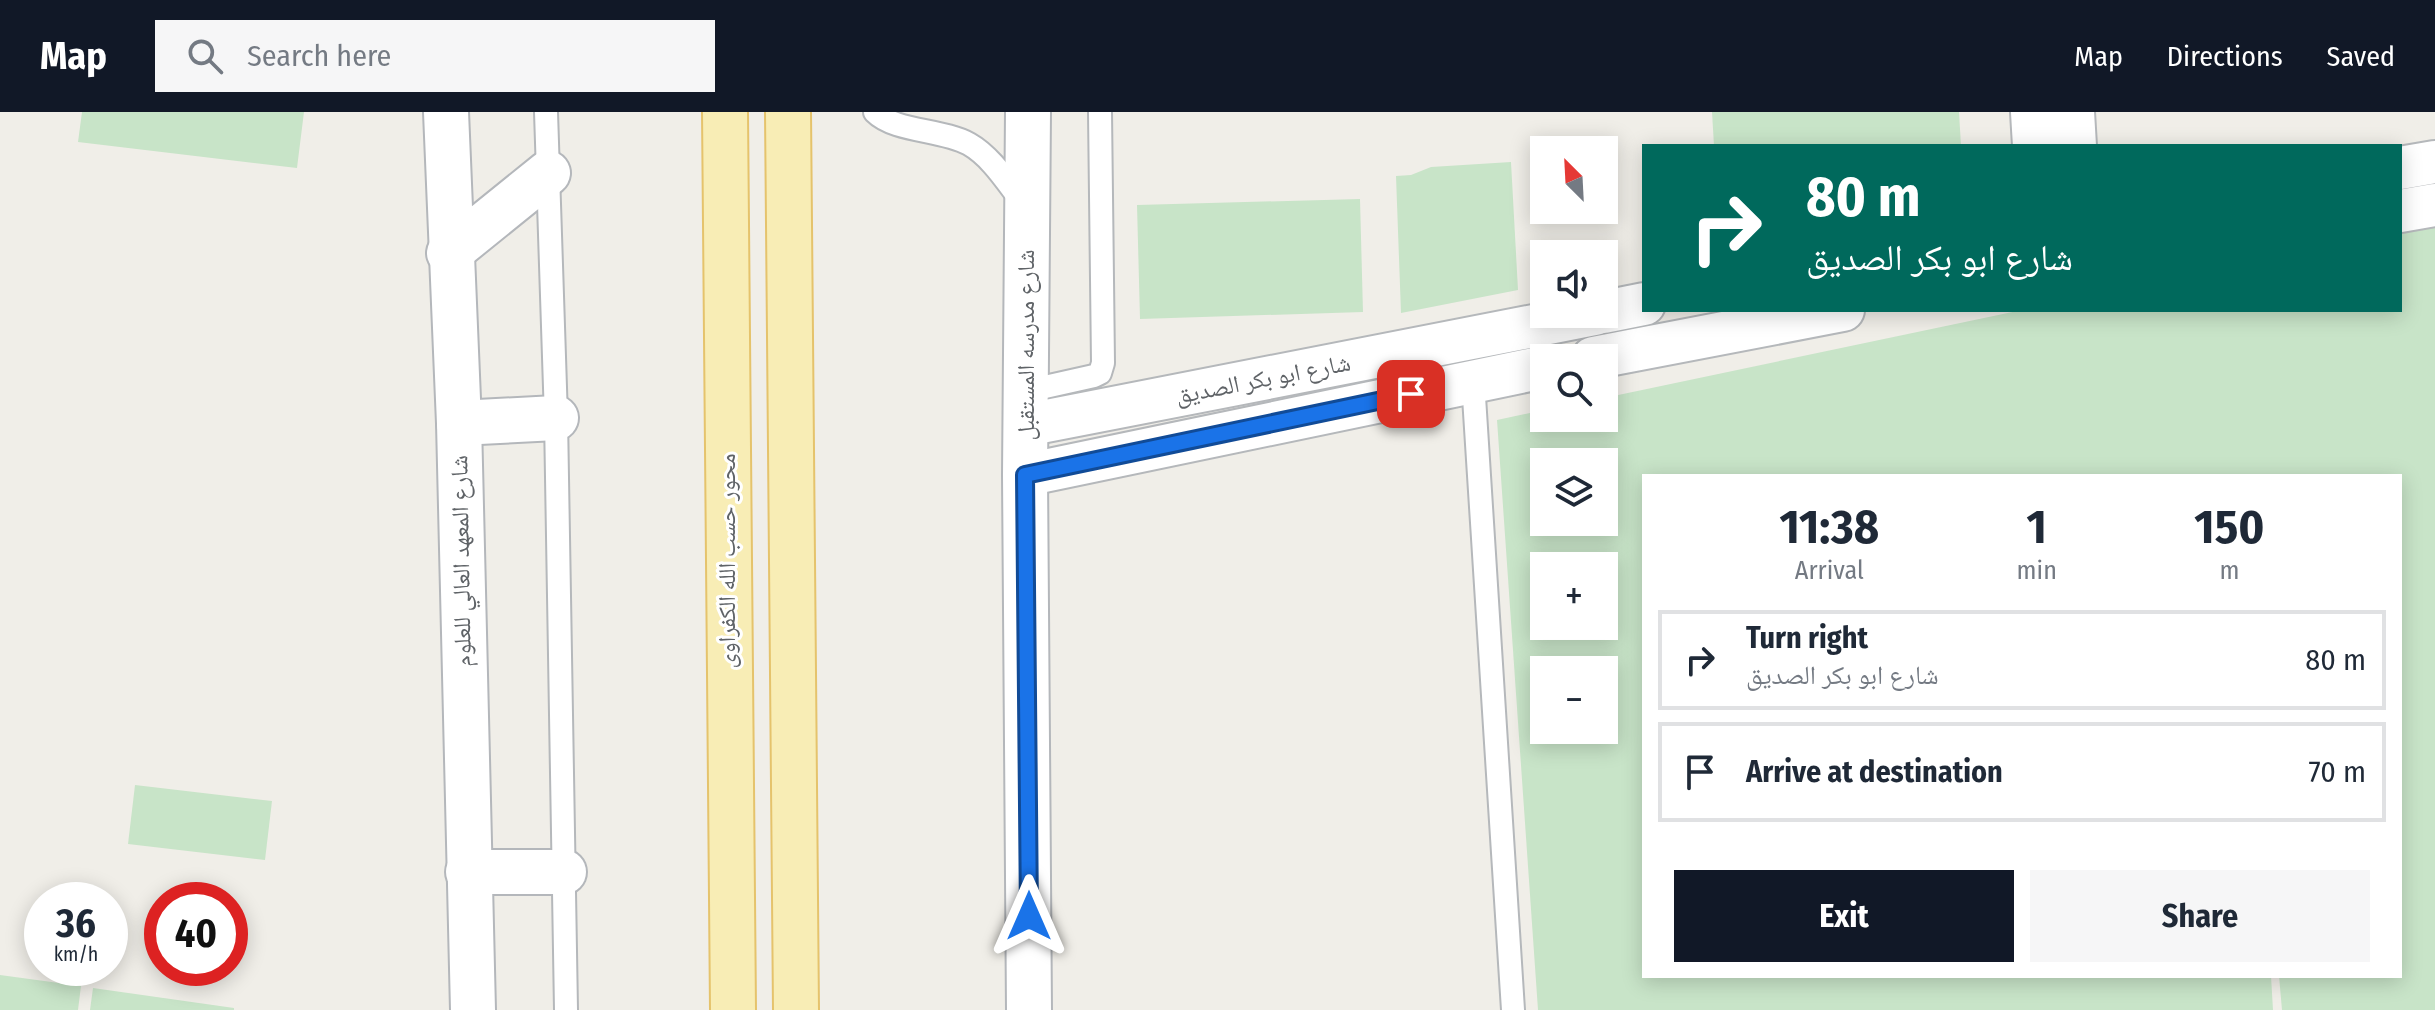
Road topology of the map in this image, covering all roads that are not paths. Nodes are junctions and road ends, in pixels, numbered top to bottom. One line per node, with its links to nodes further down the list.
1 (446, 112): 19 (street, شارع المعهد العالي للعلوم)
2 (546, 112): 15 (lane)
3 (725, 112): 37 (main road, محور حسب الله الكفراوى)
4 (788, 112): 38 (main road)
5 (875, 112): 10 (lane)
6 (1028, 112): 17 (street, شارع مدرسه المستقبل)
7 (1100, 112): 27 (lane)
8 (2032, 112): 11 (street)
9 (2073, 112): 12 (street)
10 (921, 120): 17 (lane)
11 (2034, 144)
12 (2075, 144)
13 (2435, 162): 14 (street)
14 (2402, 168)
15 (548, 173): 19 (street); 29 (lane)
16 (2435, 205): 18 (street)
17 (1027, 208): 27 (street, شارع مدرسه المستقبل)
18 (2402, 211)
19 (449, 253): 30 (street, شارع المعهد العالي للعلوم)
20 (1642, 304): 21 (street)
21 (1618, 309)
22 (1833, 312): 24 (street)
23 (1530, 327): 28 (street, شارع ابو بكر الصديق)
24 (1618, 353)
25 (1530, 370): 26 (street, شارع ابو بكر الصديق)
26 (1473, 381): 31 (street, شارع ابو بكر الصديق); 40 (lane)
27 (1026, 408): 28 (street, شارع ابو بكر الصديق); 32 (street, شارع مدرسه المستقبل)
28 (1103, 411): 31 (street)
29 (556, 418): 30 (street); 34 (lane)
30 (459, 423): 33 (street, شارع المعهد العالي للعلوم)
31 (1103, 458): 32 (street, شارع ابو بكر الصديق)
32 (1025, 475): 39 (street, شارع مدرسه المستقبل)
33 (468, 872): 34 (street); 35 (street, شارع المعهد العالي للعلوم)
34 (564, 872): 36 (lane)
35 (473, 1010)
36 (566, 1010)
37 (733, 1010)
38 (796, 1010)
39 (1029, 1010)
40 (1513, 1010)

